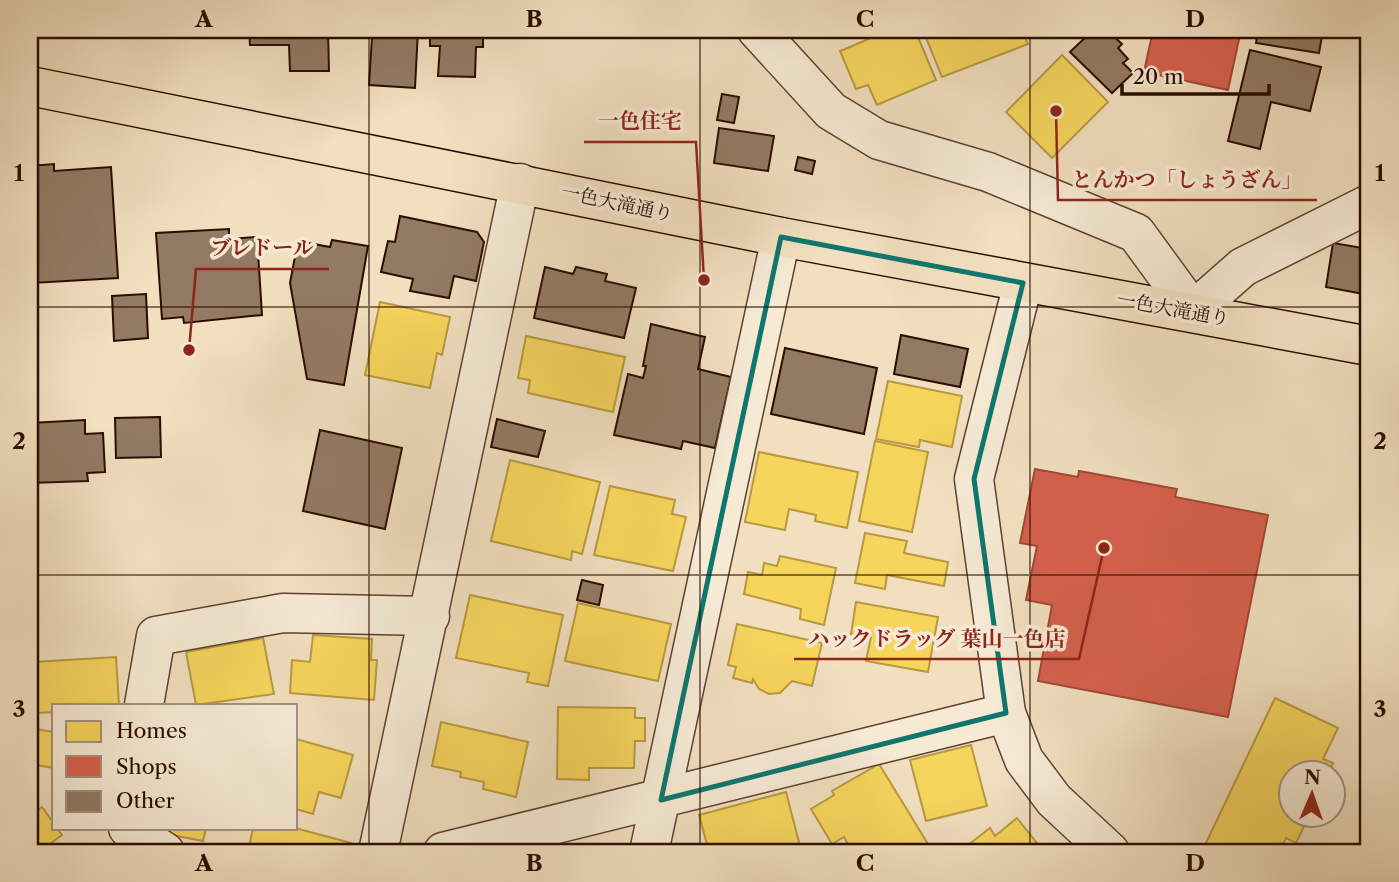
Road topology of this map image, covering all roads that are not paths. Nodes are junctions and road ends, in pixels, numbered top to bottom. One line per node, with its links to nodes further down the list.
1 (757, 30): 7 (street)
2 (30, 86): 3 (main road, 一色大滝通り)
3 (520, 183): 5 (main road, 一色大滝通り); 9 (street)
4 (1369, 204): 7 (street)
5 (781, 237): 6 (main road, 一色大滝通り); 12 (street)
6 (1023, 282): 7 (main road, 一色大滝通り); 11 (street)
7 (1193, 311): 8 (main road, 一色大滝通り)
8 (1369, 346)
9 (430, 616): 10 (street); 15 (street)
10 (144, 704)
11 (1006, 713): 12 (street); 18 (street)
12 (661, 800): 16 (street); 17 (street)
13 (131, 830): 14 (street)
14 (165, 852)
15 (378, 852)
16 (443, 852)
17 (649, 852)
18 (1110, 852)

